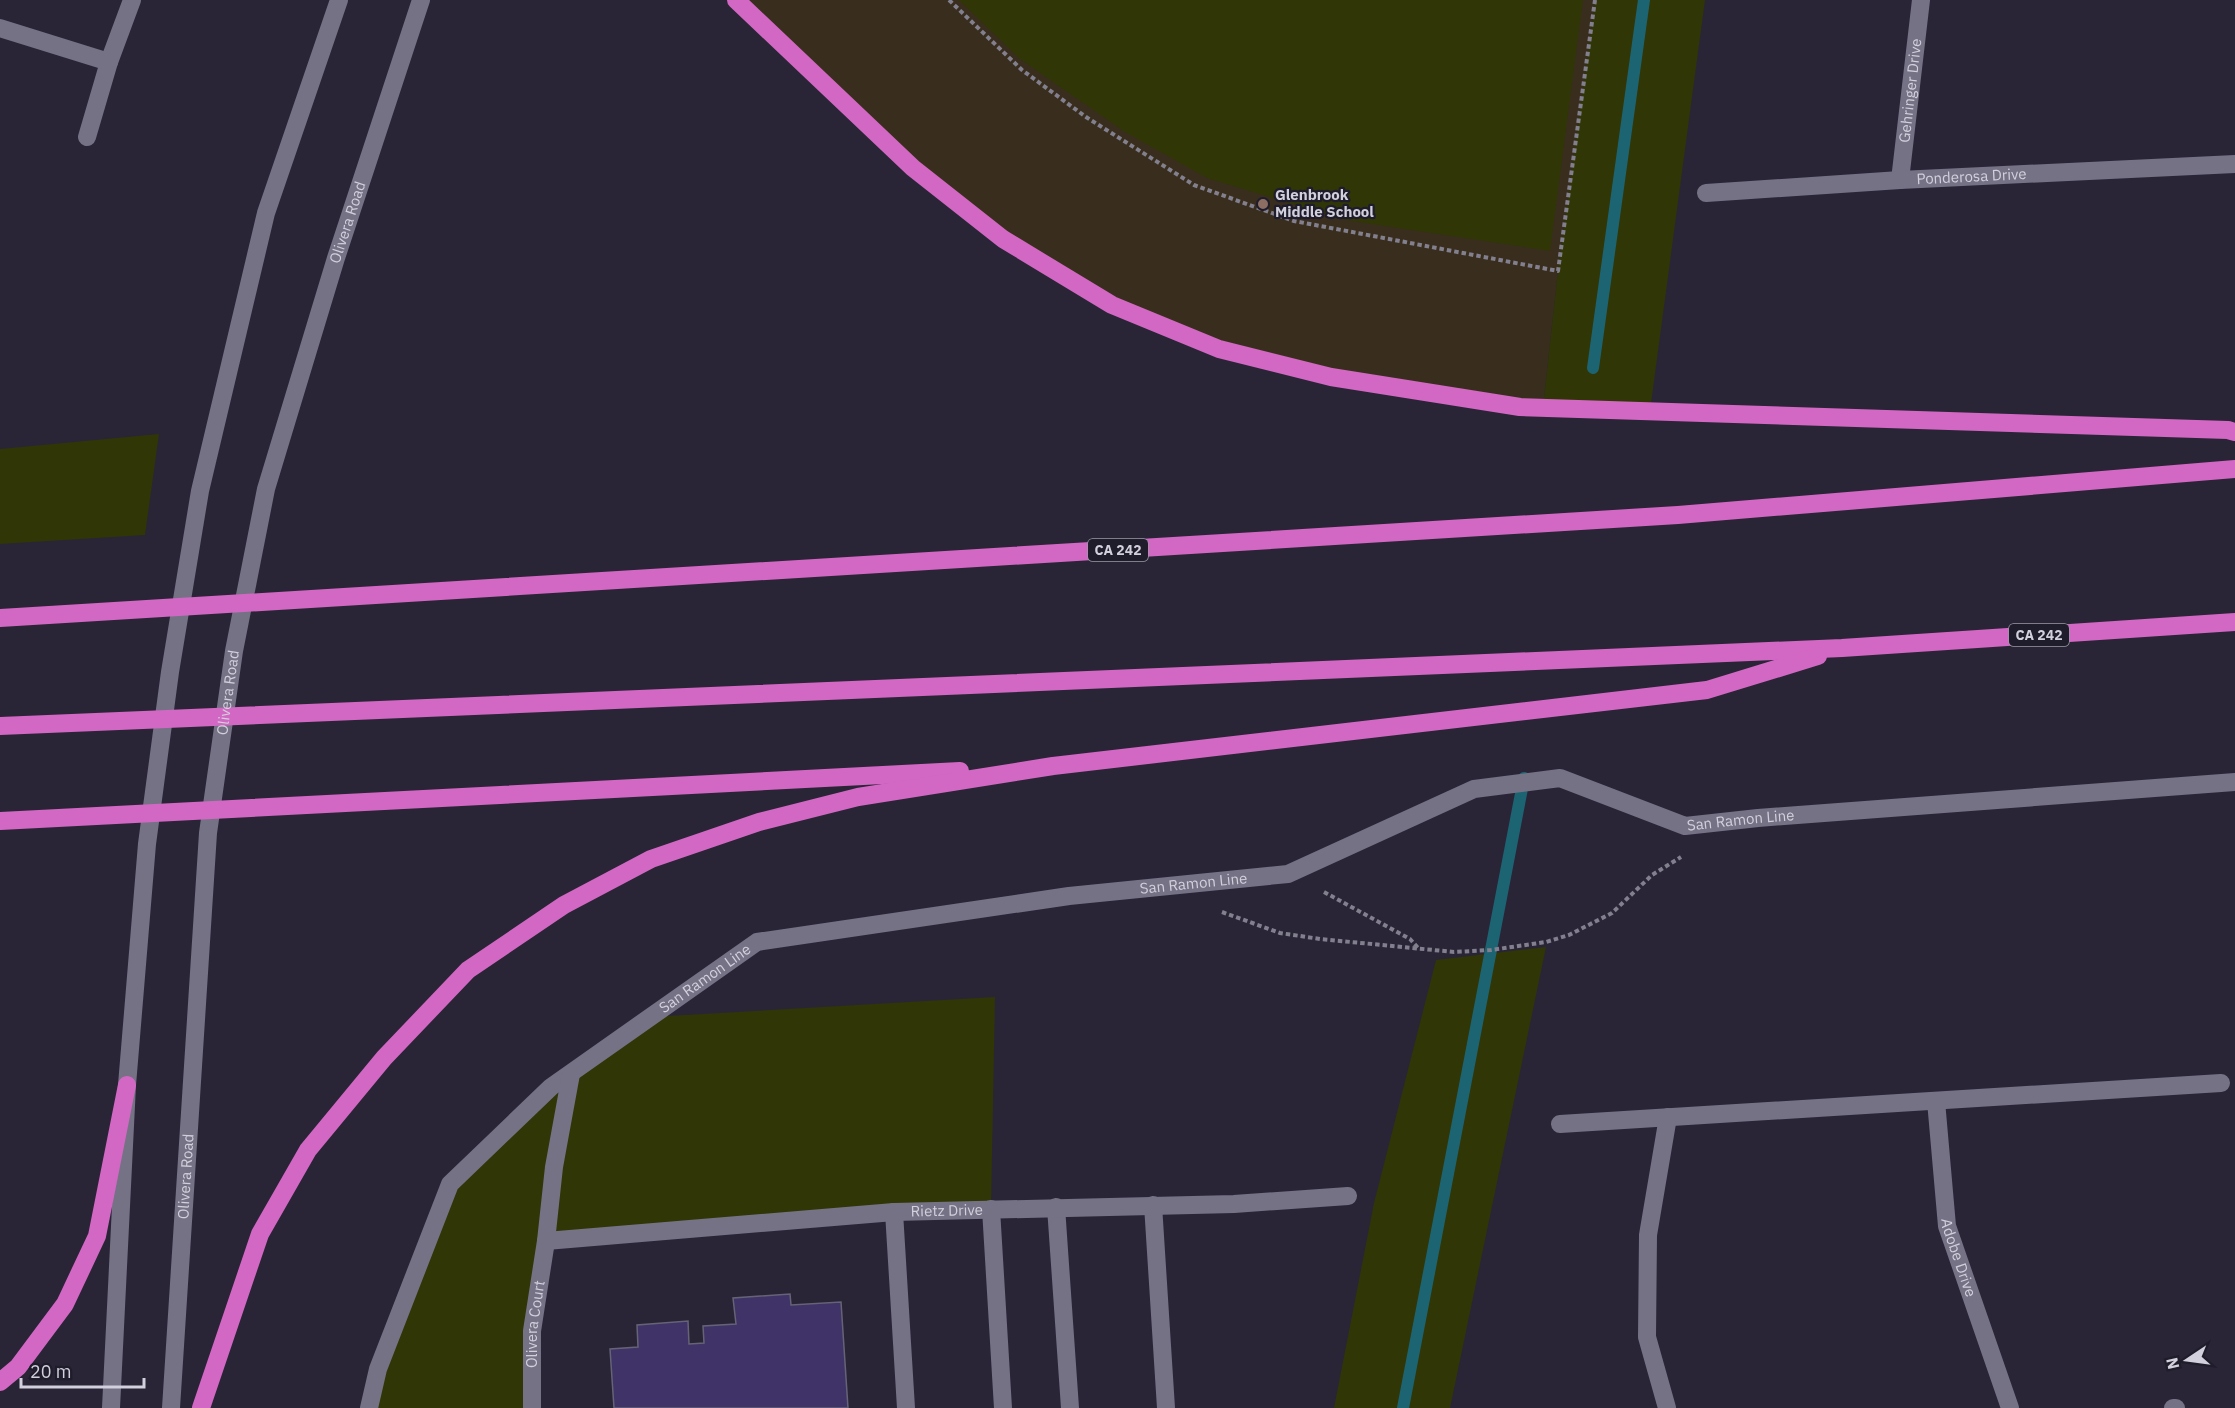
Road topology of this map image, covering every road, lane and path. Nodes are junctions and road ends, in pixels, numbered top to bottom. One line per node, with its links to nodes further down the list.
1 (132, 0): 9 (street)
2 (339, 0): 29 (street)
3 (421, 0): 41 (street, Olivera Road)
4 (736, 0): 14 (highway)
5 (949, 0): 6 (path)
6 (1595, 0)
7 (1921, 0): 12 (street, Gehringer Drive)
8 (0, 28): 9 (street)
9 (109, 62): 10 (street)
10 (87, 137)
11 (2235, 164): 12 (street, Ponderosa Drive)
12 (1899, 180): 13 (street, Ponderosa Drive)
13 (1706, 193)
14 (2235, 432)
15 (2235, 469): 16 (highway, CA 242)
16 (0, 618)
17 (2235, 622): 18 (highway, CA 242)
18 (1842, 648): 19 (highway, CA 242); 20 (highway)
19 (0, 726)
20 (1053, 766): 22 (highway); 42 (highway)
21 (2235, 782): 24 (street, San Ramon Line)
22 (0, 821)
23 (1689, 852): 26 (path)
24 (1288, 874): 25 (street, San Ramon Line); 26 (path)
25 (1186, 885): 26 (path); 27 (street, San Ramon Line)
26 (1419, 949)
27 (571, 1074): 38 (street, Olivera Court); 43 (street, San Ramon Line)
28 (2222, 1083): 30 (street)
29 (128, 1085): 39 (highway); 40 (street)
30 (1936, 1101): 31 (street); 50 (street, Adobe Drive)
31 (1668, 1117): 32 (street); 49 (street)
32 (1560, 1124)
33 (1348, 1196): 34 (street, Rietz Drive)
34 (1153, 1204): 35 (street, Rietz Drive); 48 (street)
35 (1056, 1207): 36 (street, Rietz Drive); 47 (street)
36 (991, 1209): 37 (street, Rietz Drive); 46 (street)
37 (894, 1212): 38 (street, Rietz Drive); 45 (street)
38 (546, 1240): 44 (street, Olivera Court)
39 (0, 1382)
40 (111, 1408)
41 (171, 1408)
42 (201, 1408)
43 (369, 1408)
44 (532, 1408)
45 (906, 1408)
46 (1003, 1408)
47 (1070, 1408)
48 (1166, 1408)
49 (1667, 1408)
50 (2010, 1408)

